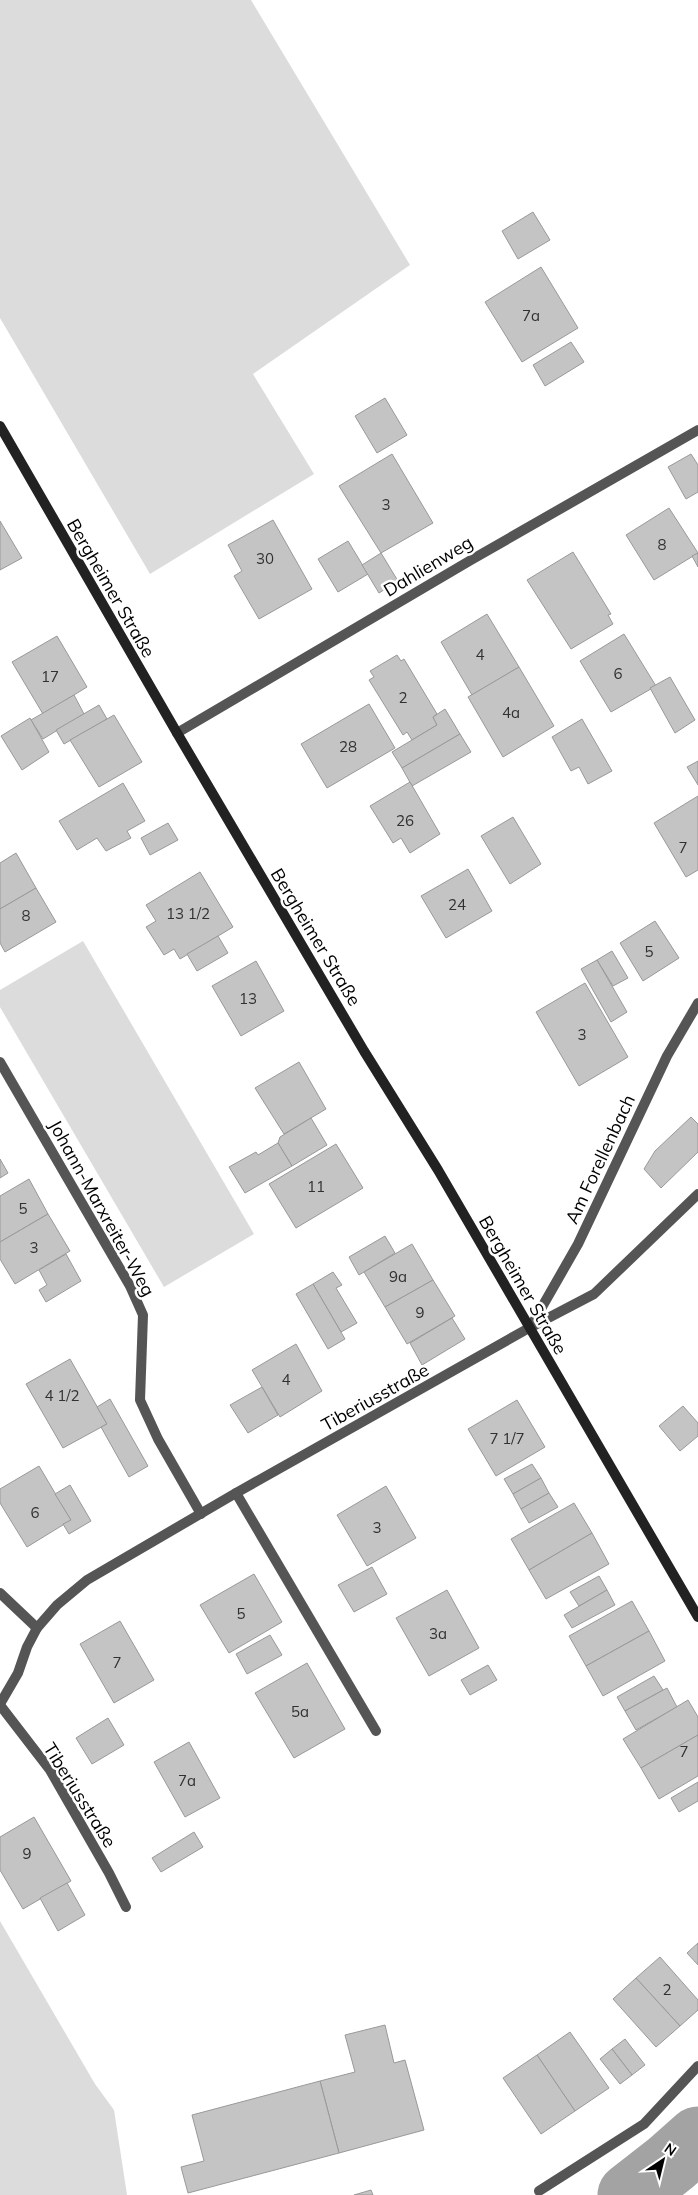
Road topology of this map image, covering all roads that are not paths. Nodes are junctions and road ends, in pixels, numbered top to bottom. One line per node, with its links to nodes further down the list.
1 (0, 426): 3 (street, Bergheimer Straße)
2 (698, 430): 3 (street, Dahlienweg)
3 (177, 733): 7 (street, Bergheimer Straße)
4 (698, 1003): 7 (street, Am Forellenbach)
5 (0, 1062): 9 (street, Johann-Marxreiter-Weg)
6 (698, 1194): 7 (street, Tiberiusstraße)
7 (529, 1328): 8 (street, Tiberiusstraße); 11 (street, Bergheimer Straße)
8 (236, 1493): 9 (street, Tiberiusstraße); 14 (street)
9 (200, 1514): 12 (street, Tiberiusstraße)
10 (0, 1593): 12 (street)
11 (698, 1617)
12 (37, 1628): 13 (street, Tiberiusstraße)
13 (0, 1704): 15 (street, Tiberiusstraße)
14 (376, 1731)
15 (126, 1908)
16 (698, 2066): 17 (street)
17 (539, 2191)

